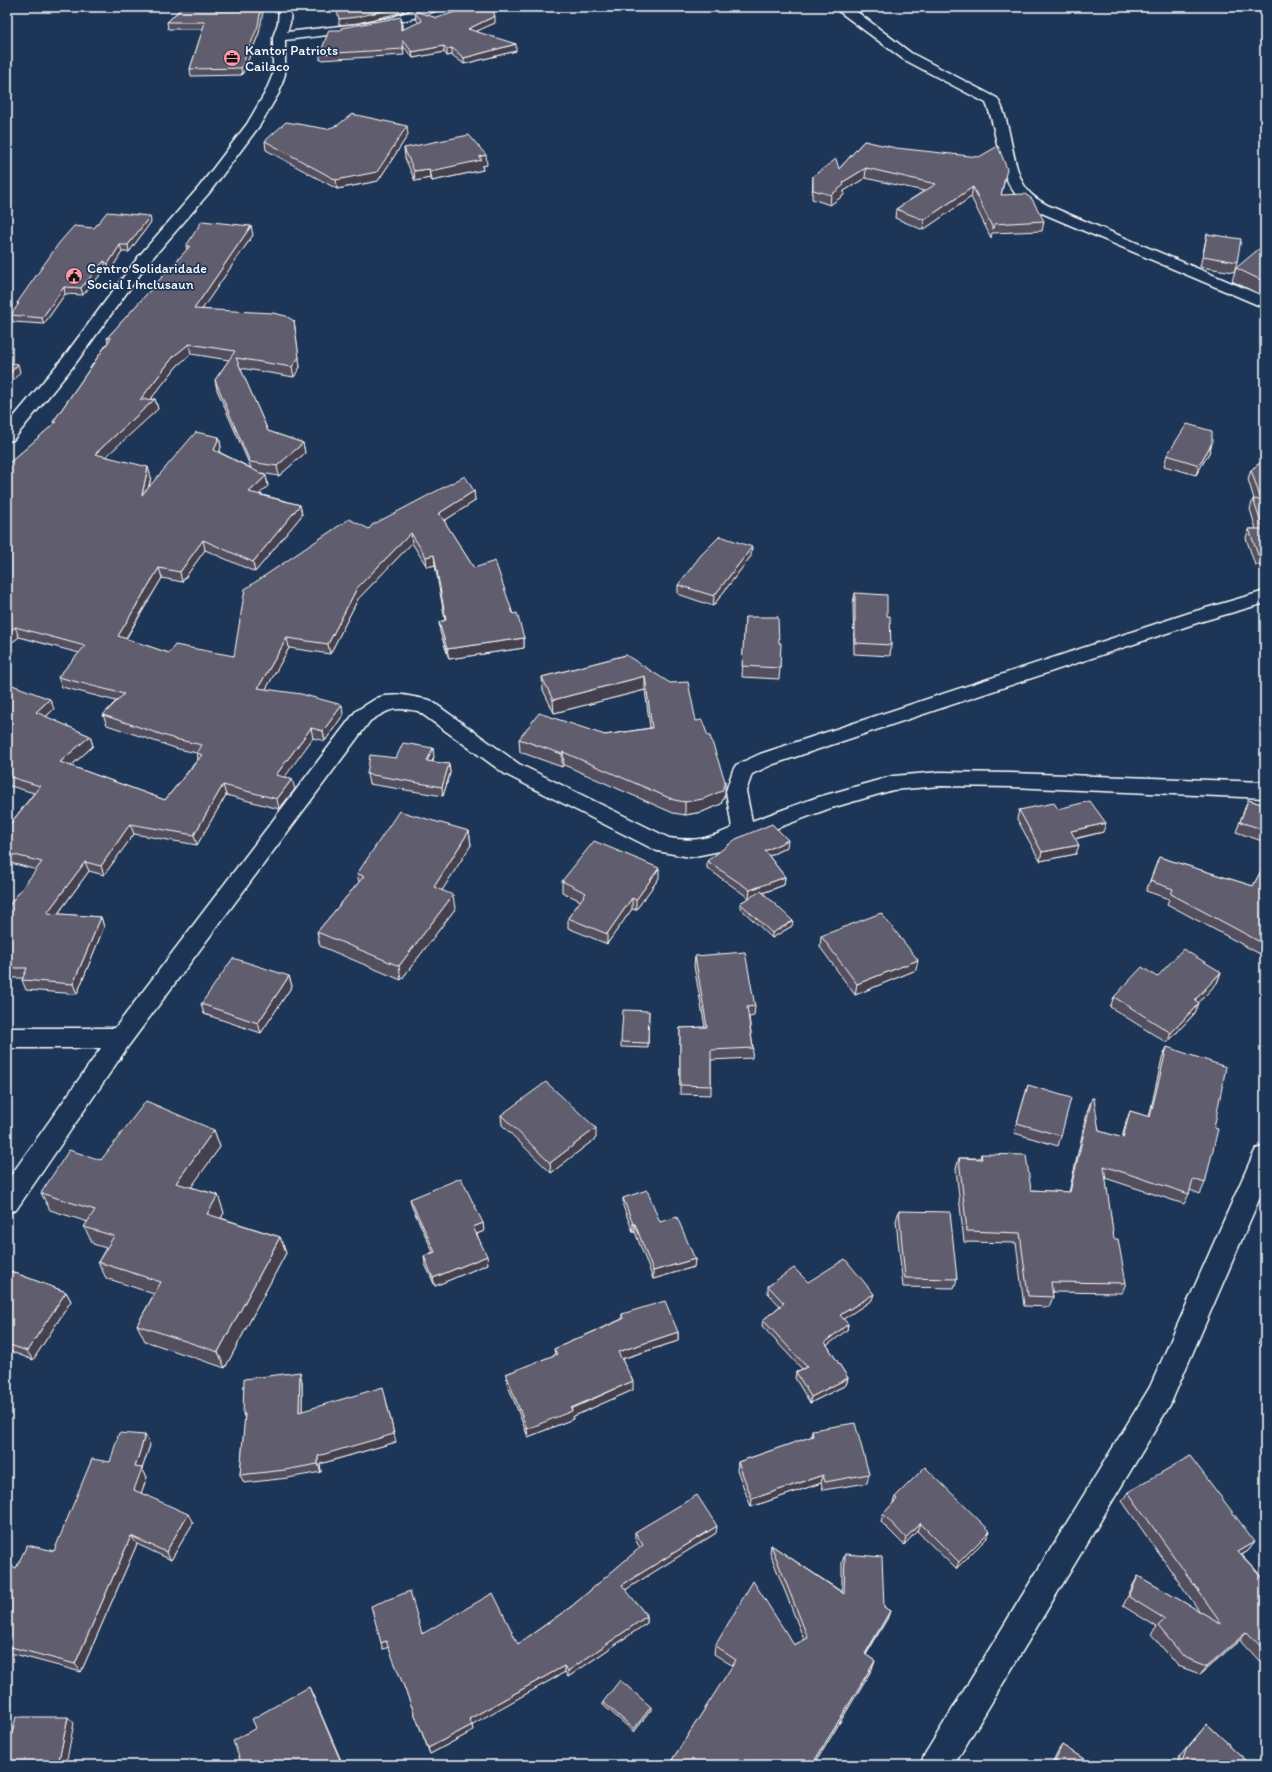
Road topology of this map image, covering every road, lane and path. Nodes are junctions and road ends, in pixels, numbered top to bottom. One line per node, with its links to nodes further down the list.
1 (285, 7): 4 (street)
2 (433, 7): 4 (street)
3 (839, 7): 5 (street)
4 (279, 37): 6 (street)
5 (1265, 303)
6 (7, 436)
7 (1265, 597): 9 (street)
8 (1265, 790): 9 (street)
9 (743, 832): 11 (street)
10 (7, 1038): 11 (street)
11 (121, 1038): 13 (street)
12 (1265, 1157): 14 (street)
13 (7, 1202)
14 (936, 1765)

